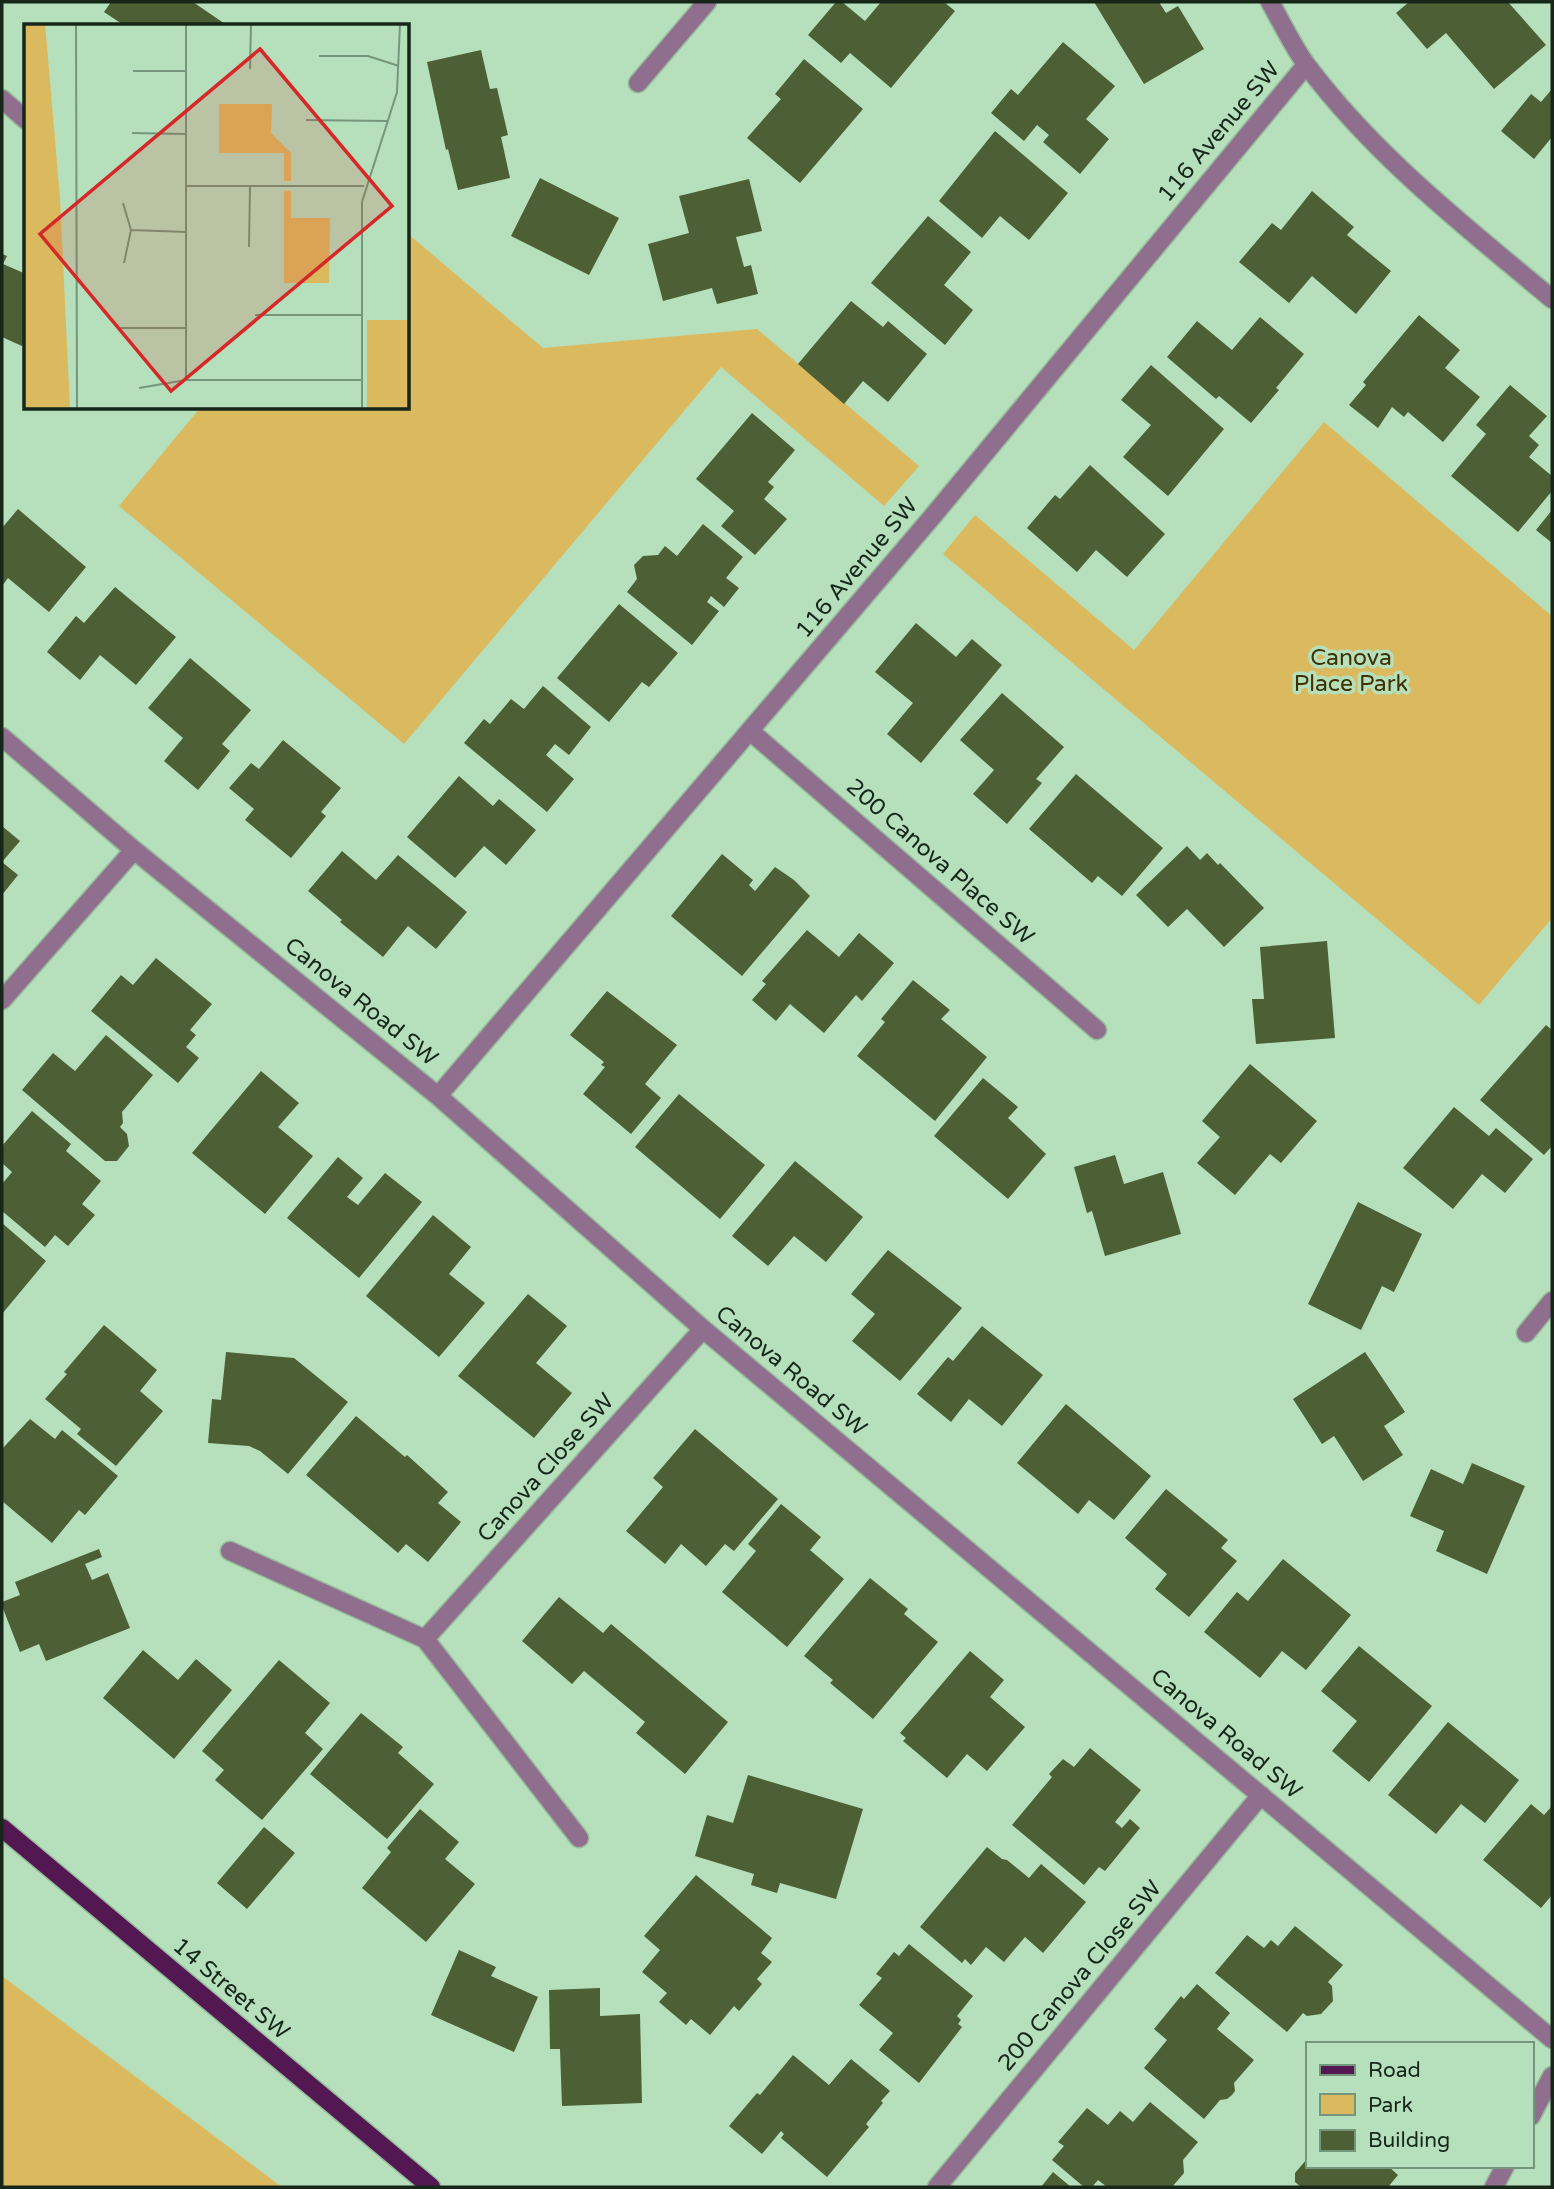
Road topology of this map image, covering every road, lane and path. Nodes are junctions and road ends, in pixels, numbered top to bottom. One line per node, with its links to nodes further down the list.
1 (707, 2): 4 (street)
2 (1270, 2): 3 (street)
3 (1306, 65): 7 (street); 8 (street, 116 Avenue SW)
4 (638, 83)
5 (2, 99): 6 (street)
6 (24, 118)
7 (1552, 299)
8 (750, 731): 12 (street, 200 Canova Place SW); 13 (street, 116 Avenue SW)
9 (2, 737): 10 (street, Canova Road SW)
10 (134, 850): 11 (street); 13 (street, Canova Road SW)
11 (2, 1000)
12 (1097, 1030)
13 (438, 1096): 15 (street, Canova Road SW)
14 (1552, 1301): 16 (street)
15 (703, 1329): 18 (street, Canova Close SW); 19 (street, Canova Road SW)
16 (1526, 1333)
17 (230, 1551): 18 (street)
18 (425, 1639): 21 (street)
19 (1261, 1795): 22 (street, Canova Road SW); 27 (street, 200 Canova Close SW)
20 (2, 1828): 26 (main road, 14 Street SW)
21 (579, 1838)
22 (1552, 2039)
23 (1552, 2076): 24 (street)
24 (1533, 2112)
25 (1504, 2168): 28 (street)
26 (431, 2187)
27 (937, 2187)
28 (1494, 2187)

